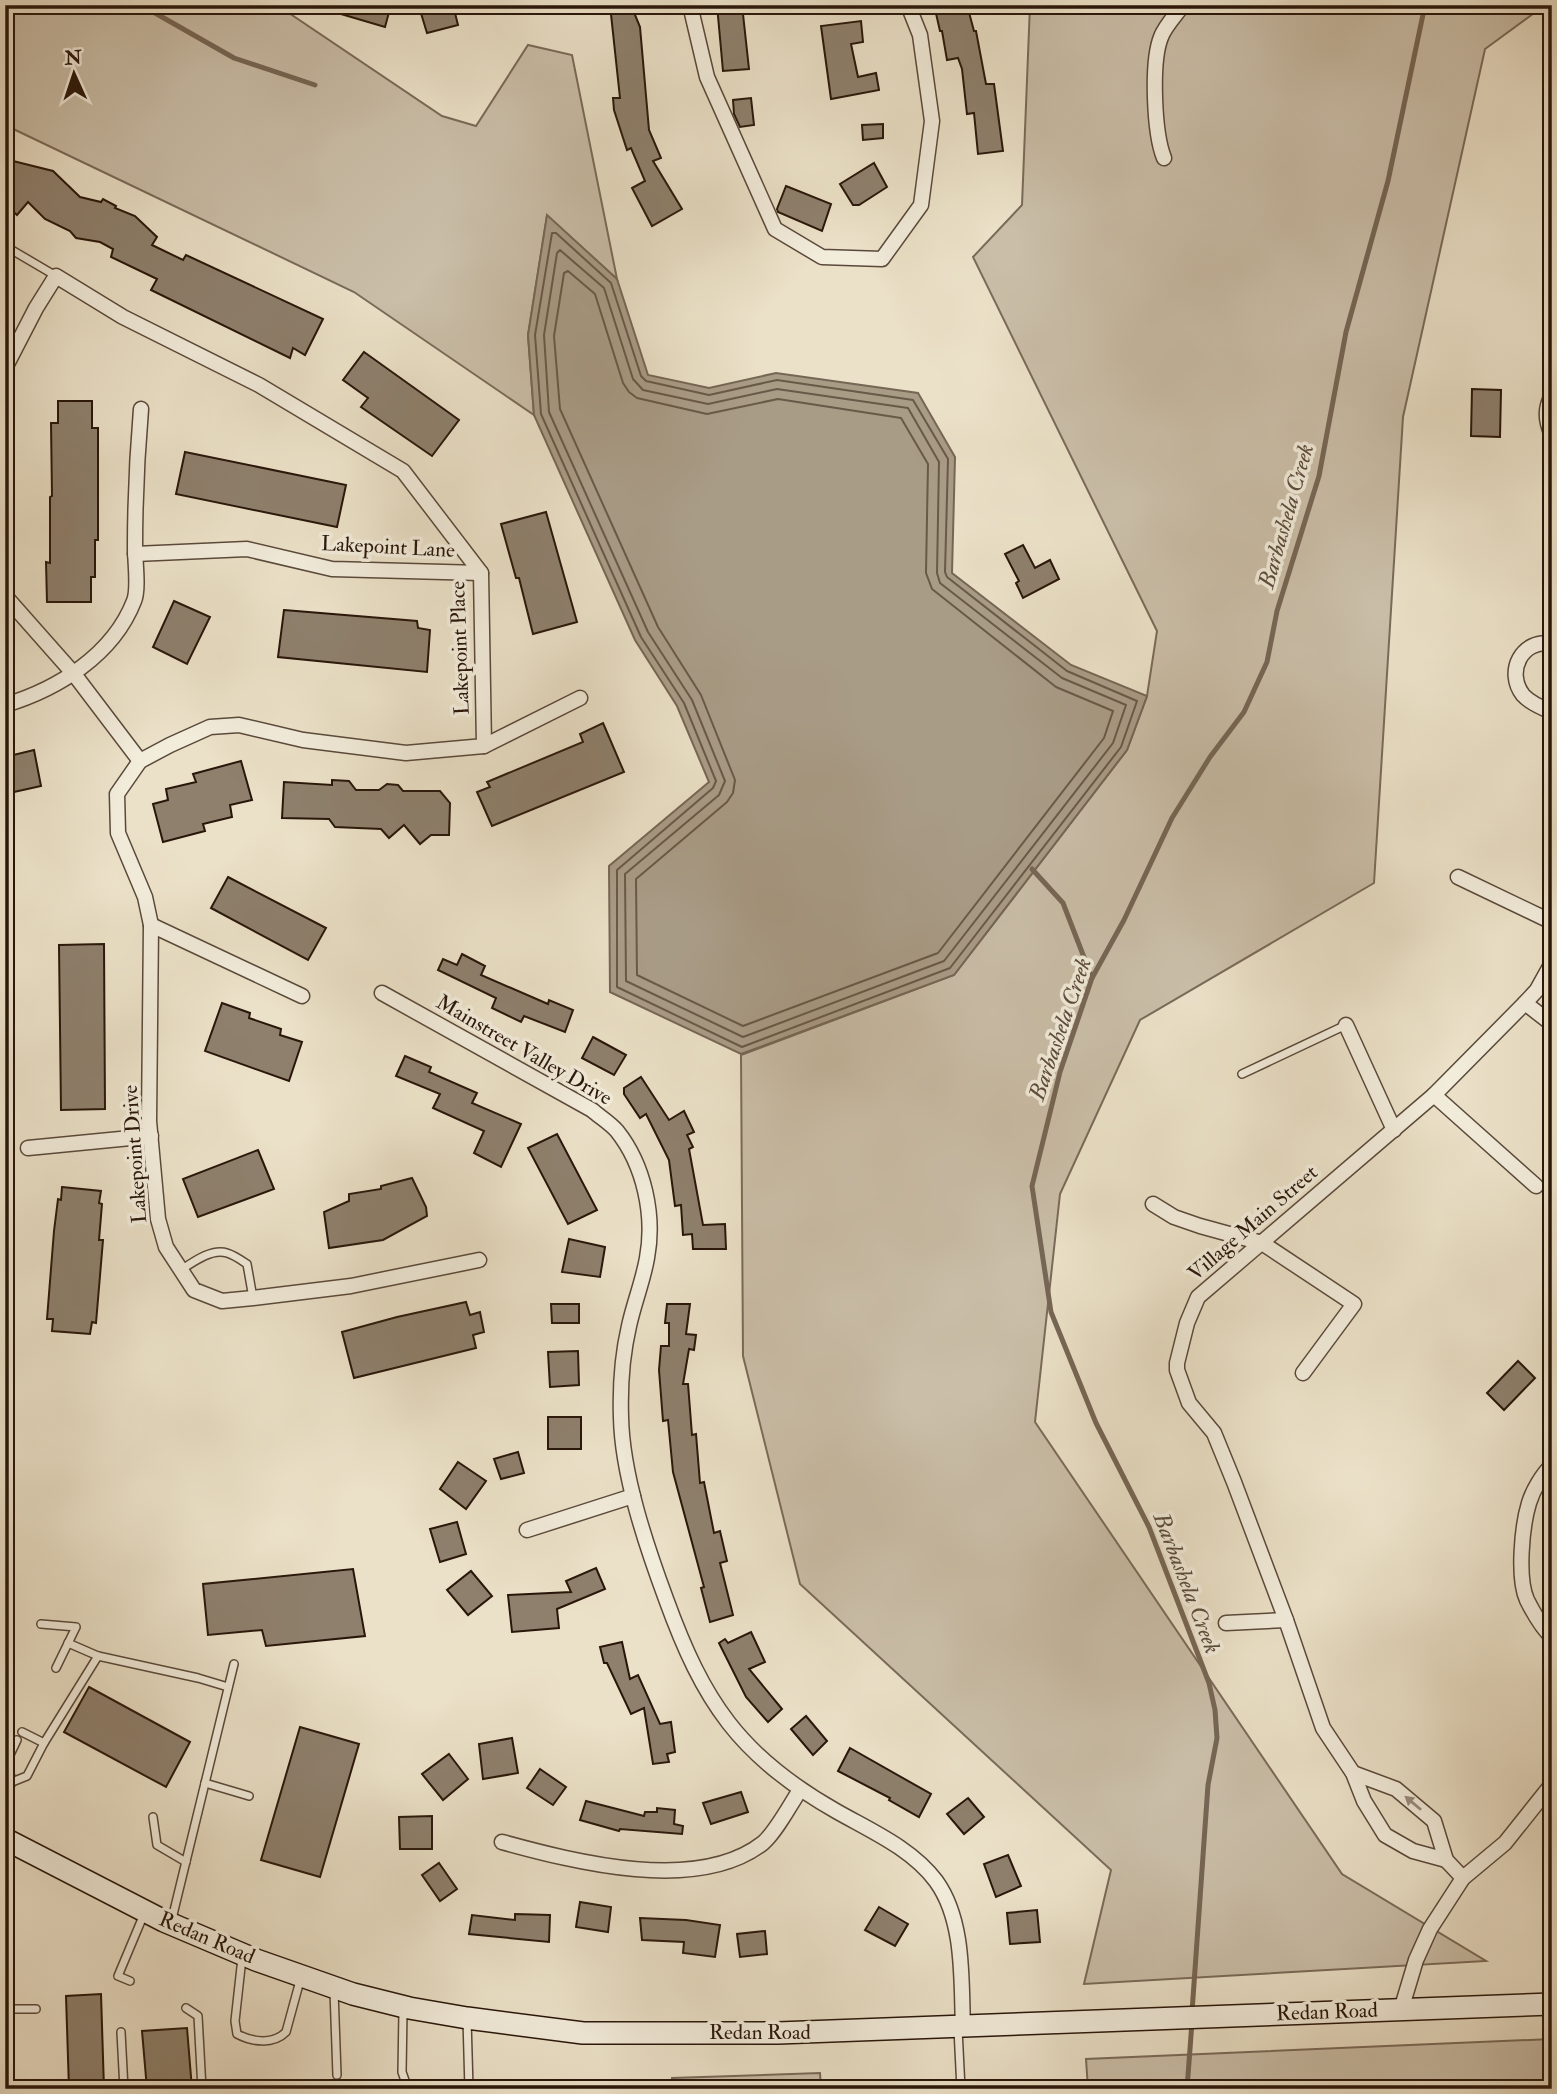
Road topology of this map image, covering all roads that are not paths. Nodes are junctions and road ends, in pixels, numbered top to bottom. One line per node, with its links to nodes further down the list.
1 (690, 5): 2 (street)
2 (908, 5)
3 (1183, 5): 4 (street)
4 (1164, 158)
5 (5, 246): 6 (lane)
6 (56, 276): 7 (street); 12 (street, Lakepoint Place)
7 (5, 368)
8 (1552, 396): 10 (street)
9 (141, 409): 11 (street)
10 (1552, 435)
11 (135, 554): 12 (street, Lakepoint Lane); 15 (street)
12 (481, 573): 19 (street, Lakepoint Place)
13 (5, 596): 15 (street)
14 (1552, 644): 18 (street)
15 (74, 674): 17 (street); 20 (street)
16 (580, 698): 19 (street)
17 (5, 705)
18 (1552, 712)
19 (484, 746): 20 (street)
20 (140, 761): 23 (street, Lakepoint Drive)
21 (1458, 877): 22 (street)
22 (1552, 922)
23 (151, 925): 26 (street); 33 (street, Lakepoint Drive)
24 (1552, 963): 27 (street, Village Main Street)
25 (382, 993): 43 (street, Mainstreet Valley Drive)
26 (302, 996)
27 (1525, 1003): 28 (street); 31 (street, Village Main Street)
28 (1552, 1024)
29 (1346, 1025): 30 (lane); 32 (street)
30 (1242, 1074)
31 (1434, 1095): 32 (street, Village Main Street); 35 (street)
32 (1394, 1130): 37 (street, Village Main Street)
33 (151, 1136): 34 (street); 39 (street, Lakepoint Drive)
34 (27, 1148)
35 (1536, 1186)
36 (1153, 1204): 37 (street)
37 (1262, 1243): 41 (street); 45 (street, Village Main Street)
38 (480, 1260): 40 (street, Lakepoint Drive)
39 (181, 1270): 40 (street, Lakepoint Drive); 40 (lane)
40 (253, 1298)
41 (1303, 1373)
42 (1552, 1465): 48 (street)
43 (633, 1496): 44 (street); 62 (street, Mainstreet Valley Drive)
44 (527, 1530)
45 (1286, 1620): 46 (street); 58 (street, Village Main Street)
46 (1226, 1623)
47 (41, 1624): 49 (lane)
48 (1552, 1637)
49 (68, 1643): 50 (lane); 52 (lane)
50 (98, 1656): 53 (lane); 56 (lane)
51 (234, 1664): 53 (lane)
52 (56, 1668)
53 (228, 1687): 60 (lane)
54 (22, 1732): 56 (lane)
55 (18, 1741): 57 (lane)
56 (44, 1743): 59 (lane)
57 (6, 1760): 59 (lane)
58 (1353, 1773): 68 (street, one-way to 58); 68 (street, Village Main Street)
59 (12, 1782): 64 (lane)
60 (205, 1783): 63 (lane); 69 (lane)
61 (1552, 1784): 70 (street)
62 (800, 1790): 67 (street); 84 (street, Mainstreet Valley Drive)
63 (249, 1796)
64 (5, 1798)
65 (153, 1817): 69 (lane)
66 (5, 1839): 71 (main road, Redan Road)
67 (502, 1842)
68 (1446, 1860): 70 (street)
69 (186, 1863): 72 (lane)
70 (1463, 1878): 82 (street)
71 (145, 1911): 72 (main road, Redan Road); 75 (lane)
72 (171, 1924): 73 (main road, Redan Road)
73 (242, 1954): 74 (main road, Redan Road); 74 (lane)
74 (301, 1975): 76 (main road, Redan Road)
75 (130, 1981)
76 (334, 1987): 79 (main road, Redan Road); 86 (lane)
77 (1552, 2004): 82 (main road, Redan Road)
78 (186, 2007): 88 (lane)
79 (403, 2007): 83 (main road, Redan Road); 89 (lane)
80 (36, 2009): 81 (lane)
81 (5, 2010)
82 (1401, 2010): 84 (main road, Redan Road)
83 (467, 2018): 84 (main road, Redan Road); 90 (lane)
84 (960, 2028): 91 (lane)
85 (121, 2032): 87 (lane)
86 (337, 2075)
87 (124, 2089)
88 (202, 2089)
89 (408, 2089)
90 (469, 2089)
91 (961, 2089)

